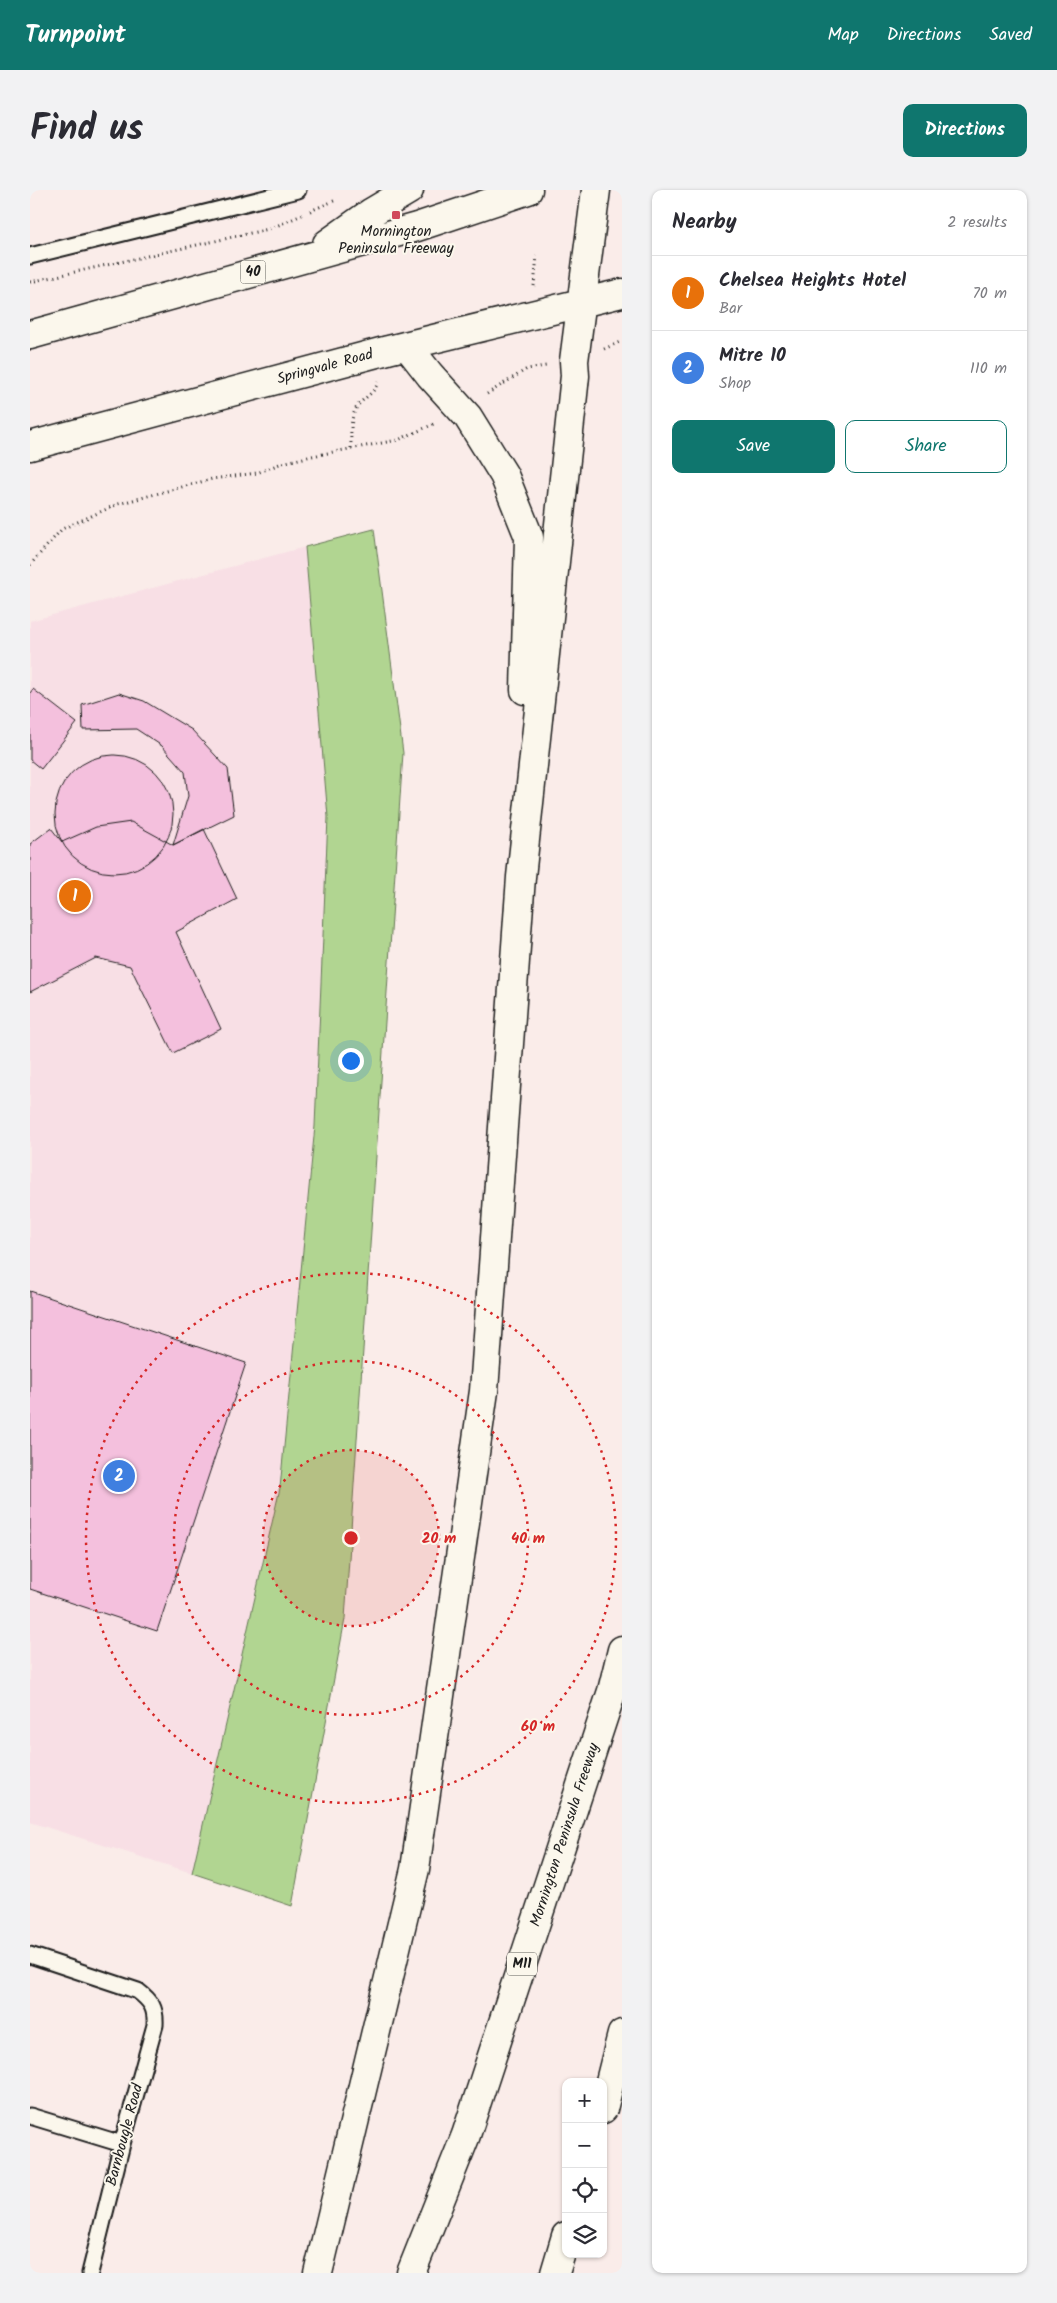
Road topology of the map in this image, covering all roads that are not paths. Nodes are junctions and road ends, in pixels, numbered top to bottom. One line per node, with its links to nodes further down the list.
1 (298, 190): 6 (lane)
2 (409, 190): 5 (highway)
3 (528, 190): 5 (highway, 40)
4 (596, 190): 8 (highway)
5 (311, 255): 9 (highway, 40)
6 (30, 256)
7 (622, 293): 8 (highway, Springvale Road)
8 (582, 302): 10 (highway, Springvale Road); 12 (highway)
9 (30, 335)
10 (398, 349): 11 (highway, Springvale Road); 12 (highway)
11 (30, 446)
12 (522, 877): 21 (highway)
13 (622, 1650): 22 (highway, Mornington Peninsula Freeway / M11)
14 (30, 1955): 18 (lane, Barnbougle Road)
15 (622, 2034): 16 (highway)
16 (607, 2093)
17 (30, 2116): 18 (lane)
18 (122, 2144): 20 (lane, Barnbougle Road)
19 (562, 2248): 23 (highway)
20 (90, 2273)
21 (318, 2273)
22 (411, 2273)
23 (554, 2273)

